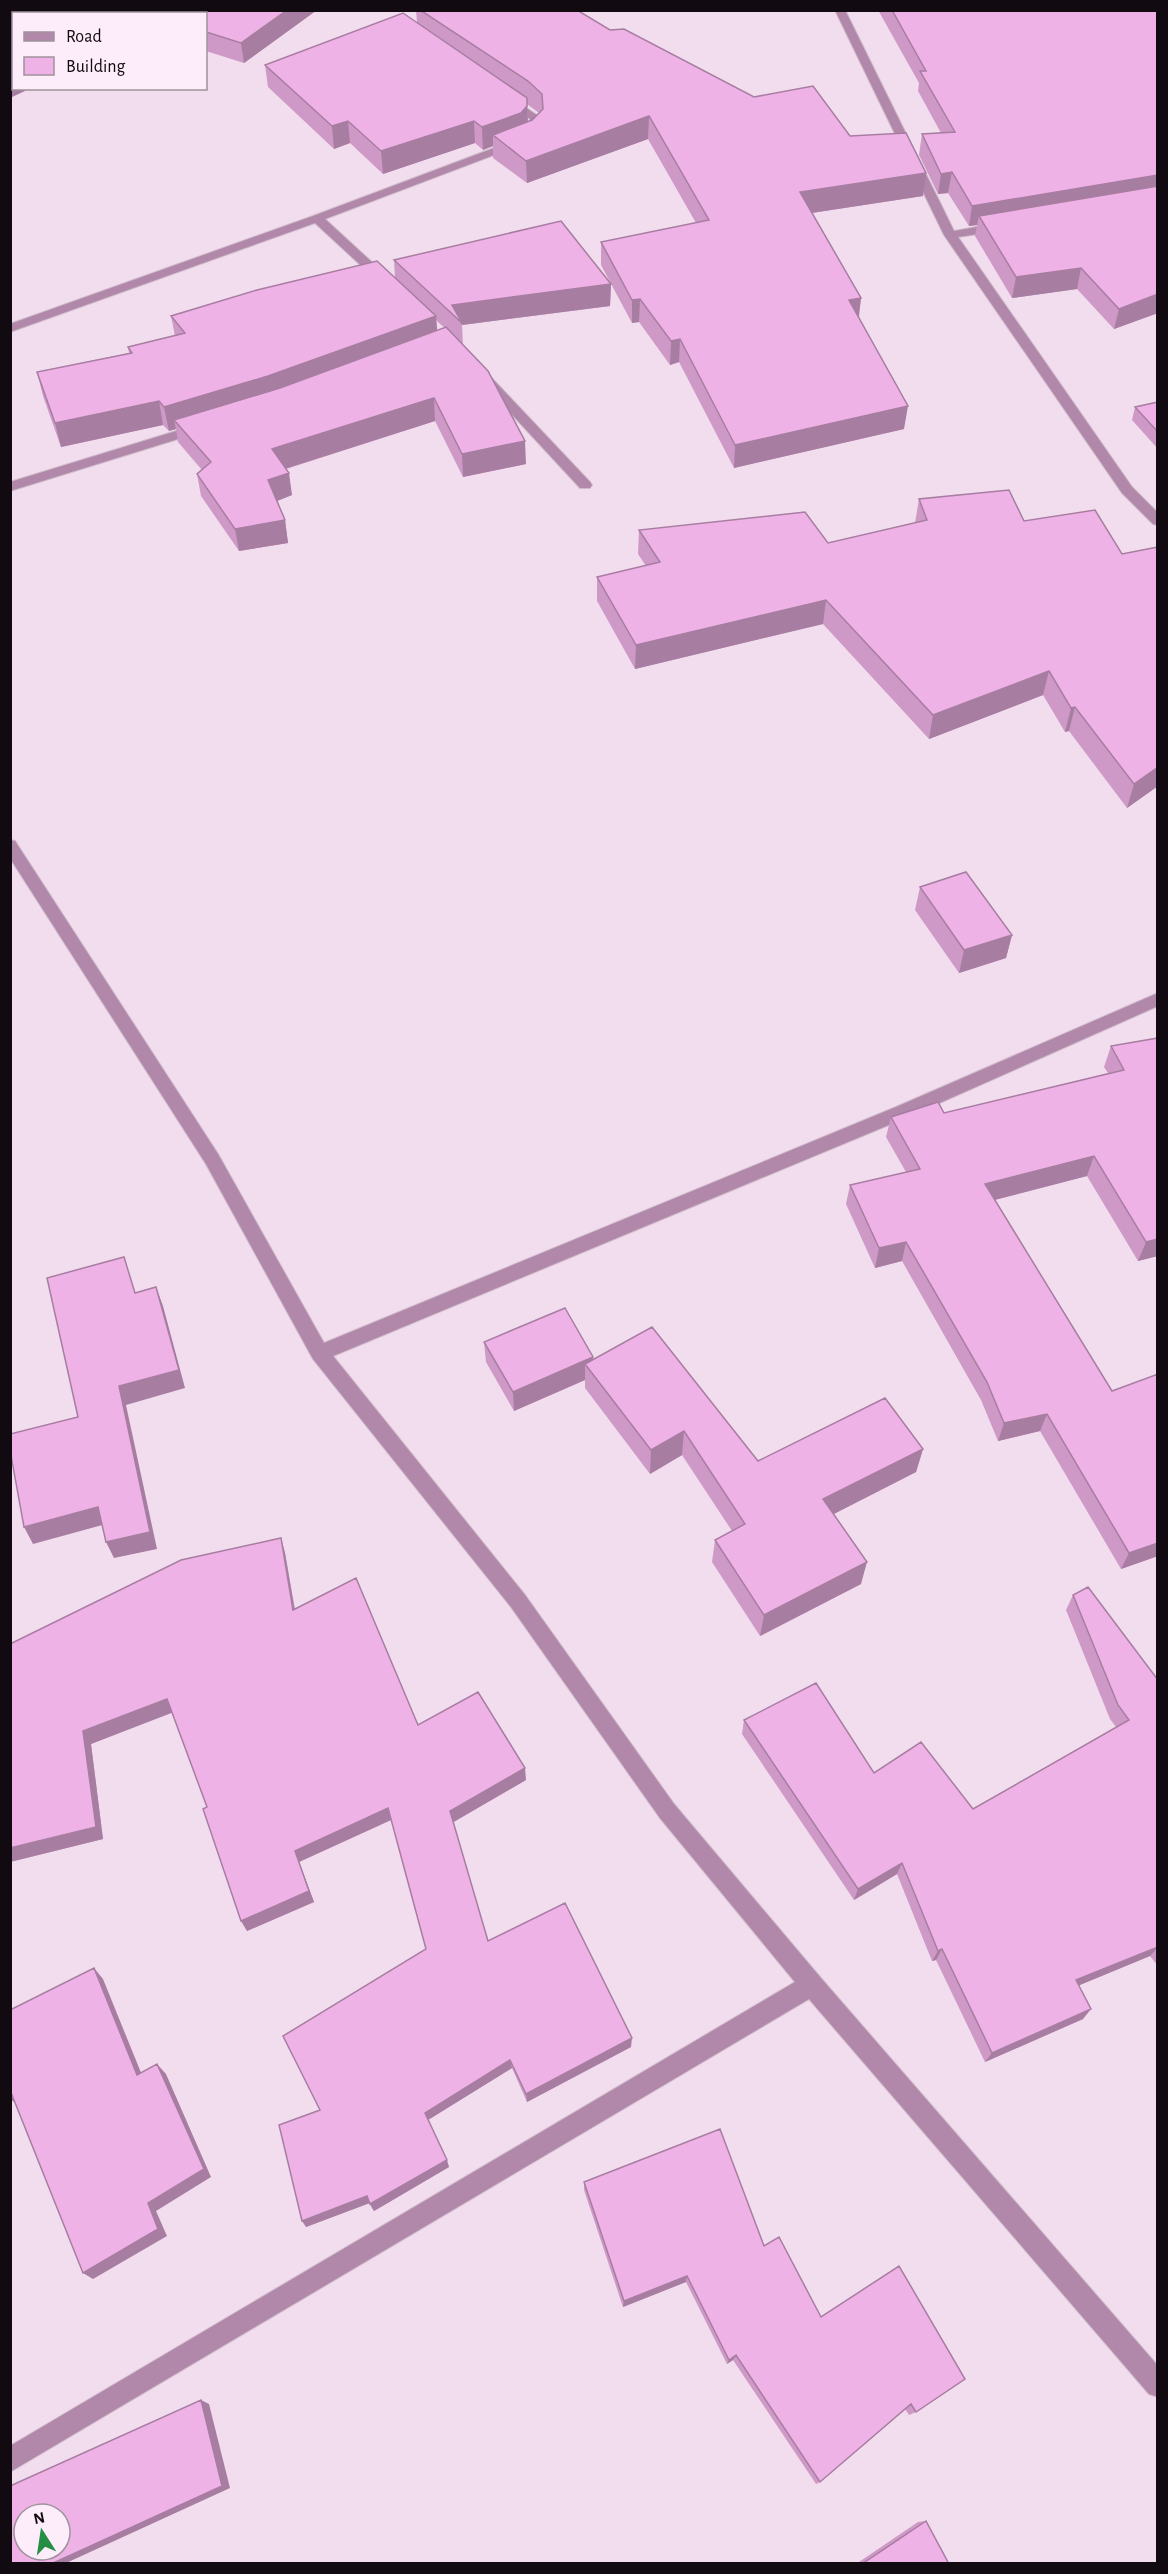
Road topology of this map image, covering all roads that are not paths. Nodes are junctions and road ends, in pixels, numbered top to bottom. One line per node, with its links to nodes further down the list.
1 (840, 10): 5 (street)
2 (494, 89): 3 (street)
3 (317, 218): 6 (street); 7 (street)
4 (1008, 225): 5 (street)
5 (950, 235): 12 (street)
6 (392, 288)
7 (10, 328)
8 (474, 367): 10 (street)
9 (210, 425): 11 (street)
10 (585, 485)
11 (10, 487)
12 (1158, 521)
13 (10, 844): 15 (street)
14 (1158, 999): 15 (street)
15 (320, 1353): 16 (street)
16 (812, 1985): 17 (street); 18 (street)
17 (1158, 2385)
18 (10, 2460)

